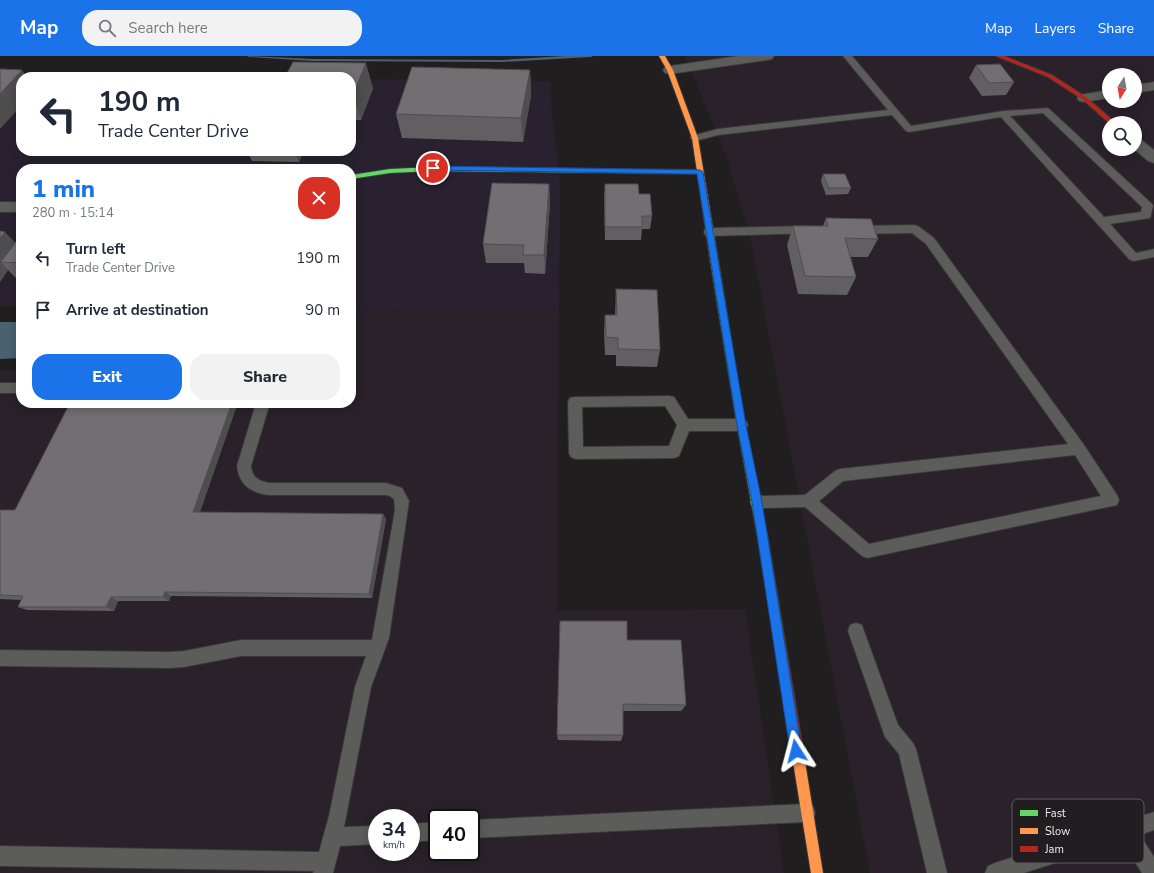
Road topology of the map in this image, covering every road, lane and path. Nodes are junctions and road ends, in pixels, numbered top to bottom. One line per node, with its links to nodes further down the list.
1 (662, 56): 5 (street)
2 (767, 56): 5 (street)
3 (847, 56): 10 (lane)
4 (999, 56): 9 (street)
5 (670, 70): 13 (street)
6 (1154, 86): 7 (street)
7 (1142, 88)
8 (1102, 95): 9 (street)
9 (1084, 98): 12 (street)
10 (895, 112): 11 (lane); 13 (lane)
11 (1003, 114): 20 (lane); 20 (lane)
12 (1105, 116)
13 (695, 138): 16 (street)
14 (1142, 148): 15 (street)
15 (1154, 158)
16 (700, 172): 17 (street); 23 (street)
17 (356, 176)
18 (0, 207): 19 (street)
19 (16, 207)
20 (1103, 221): 24 (lane)
21 (819, 230): 23 (lane)
22 (843, 230): 30 (lane)
23 (709, 232): 29 (street)
24 (1154, 253)
25 (0, 388): 26 (lane)
26 (16, 388)
27 (261, 408): 34 (lane)
28 (684, 425): 28 (lane); 29 (lane)
29 (741, 425): 32 (street)
30 (1079, 449): 31 (lane); 31 (lane)
31 (808, 501): 32 (lane)
32 (757, 502): 36 (street)
33 (856, 631): 47 (lane)
34 (378, 648): 35 (lane); 41 (lane)
35 (0, 658)
36 (806, 813): 39 (lane); 46 (street)
37 (1154, 821): 38 (lane)
38 (1144, 824)
39 (480, 829)
40 (368, 835): 41 (lane)
41 (333, 837): 45 (lane)
42 (0, 856): 45 (lane)
43 (1144, 859): 49 (lane)
44 (1025, 863): 48 (lane)
45 (325, 868)
46 (817, 873)
47 (937, 873)
48 (995, 873)
49 (1153, 873)

